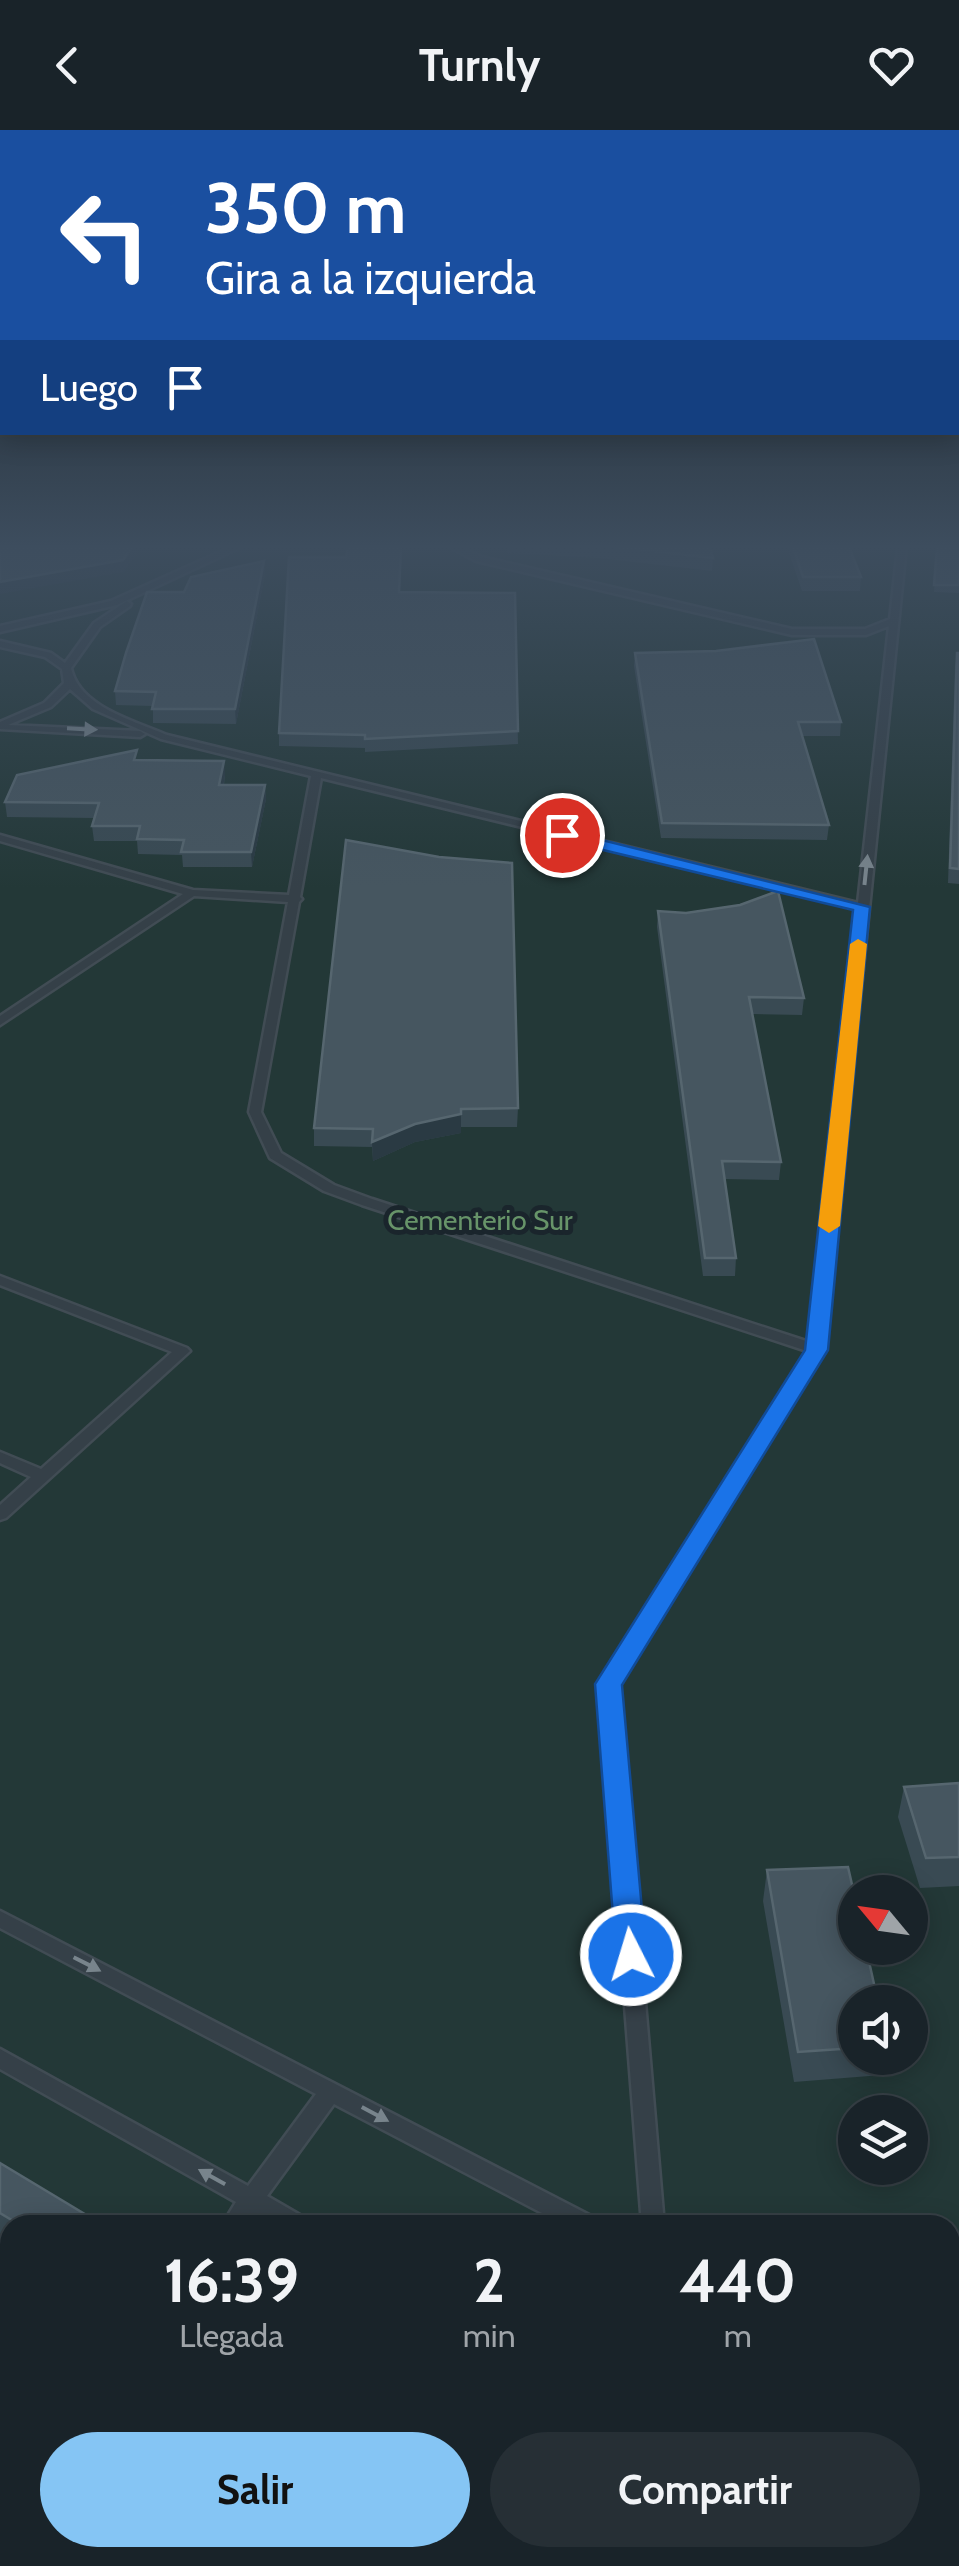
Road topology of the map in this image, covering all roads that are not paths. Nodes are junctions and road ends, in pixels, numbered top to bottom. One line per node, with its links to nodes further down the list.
1 (56, 661): 4 (lane)
2 (71, 661): 4 (lane)
3 (889, 661): 12 (lane, one-way to 3)
4 (66, 668): 5 (lane)
5 (68, 683): 6 (lane); 7 (lane)
6 (0, 726): 7 (lane, one-way to 7)
7 (164, 737): 8 (lane)
8 (316, 776): 11 (lane); 12 (lane)
9 (0, 838): 10 (lane)
10 (192, 892): 11 (lane); 13 (lane)
11 (296, 899): 15 (lane)
12 (862, 907): 15 (lane)
13 (0, 1021)
14 (0, 1280): 17 (lane)
15 (816, 1350): 26 (lane)
16 (0, 1458): 17 (lane)
17 (43, 1476): 18 (lane)
18 (0, 1514)
19 (0, 1919): 21 (lane, one-way to 21)
20 (0, 2058): 22 (lane, one-way to 20)
21 (331, 2091): 22 (lane); 25 (lane, one-way to 25)
22 (252, 2200): 23 (lane); 24 (lane)
23 (240, 2215)
24 (279, 2215)
25 (568, 2215)
26 (653, 2215)

